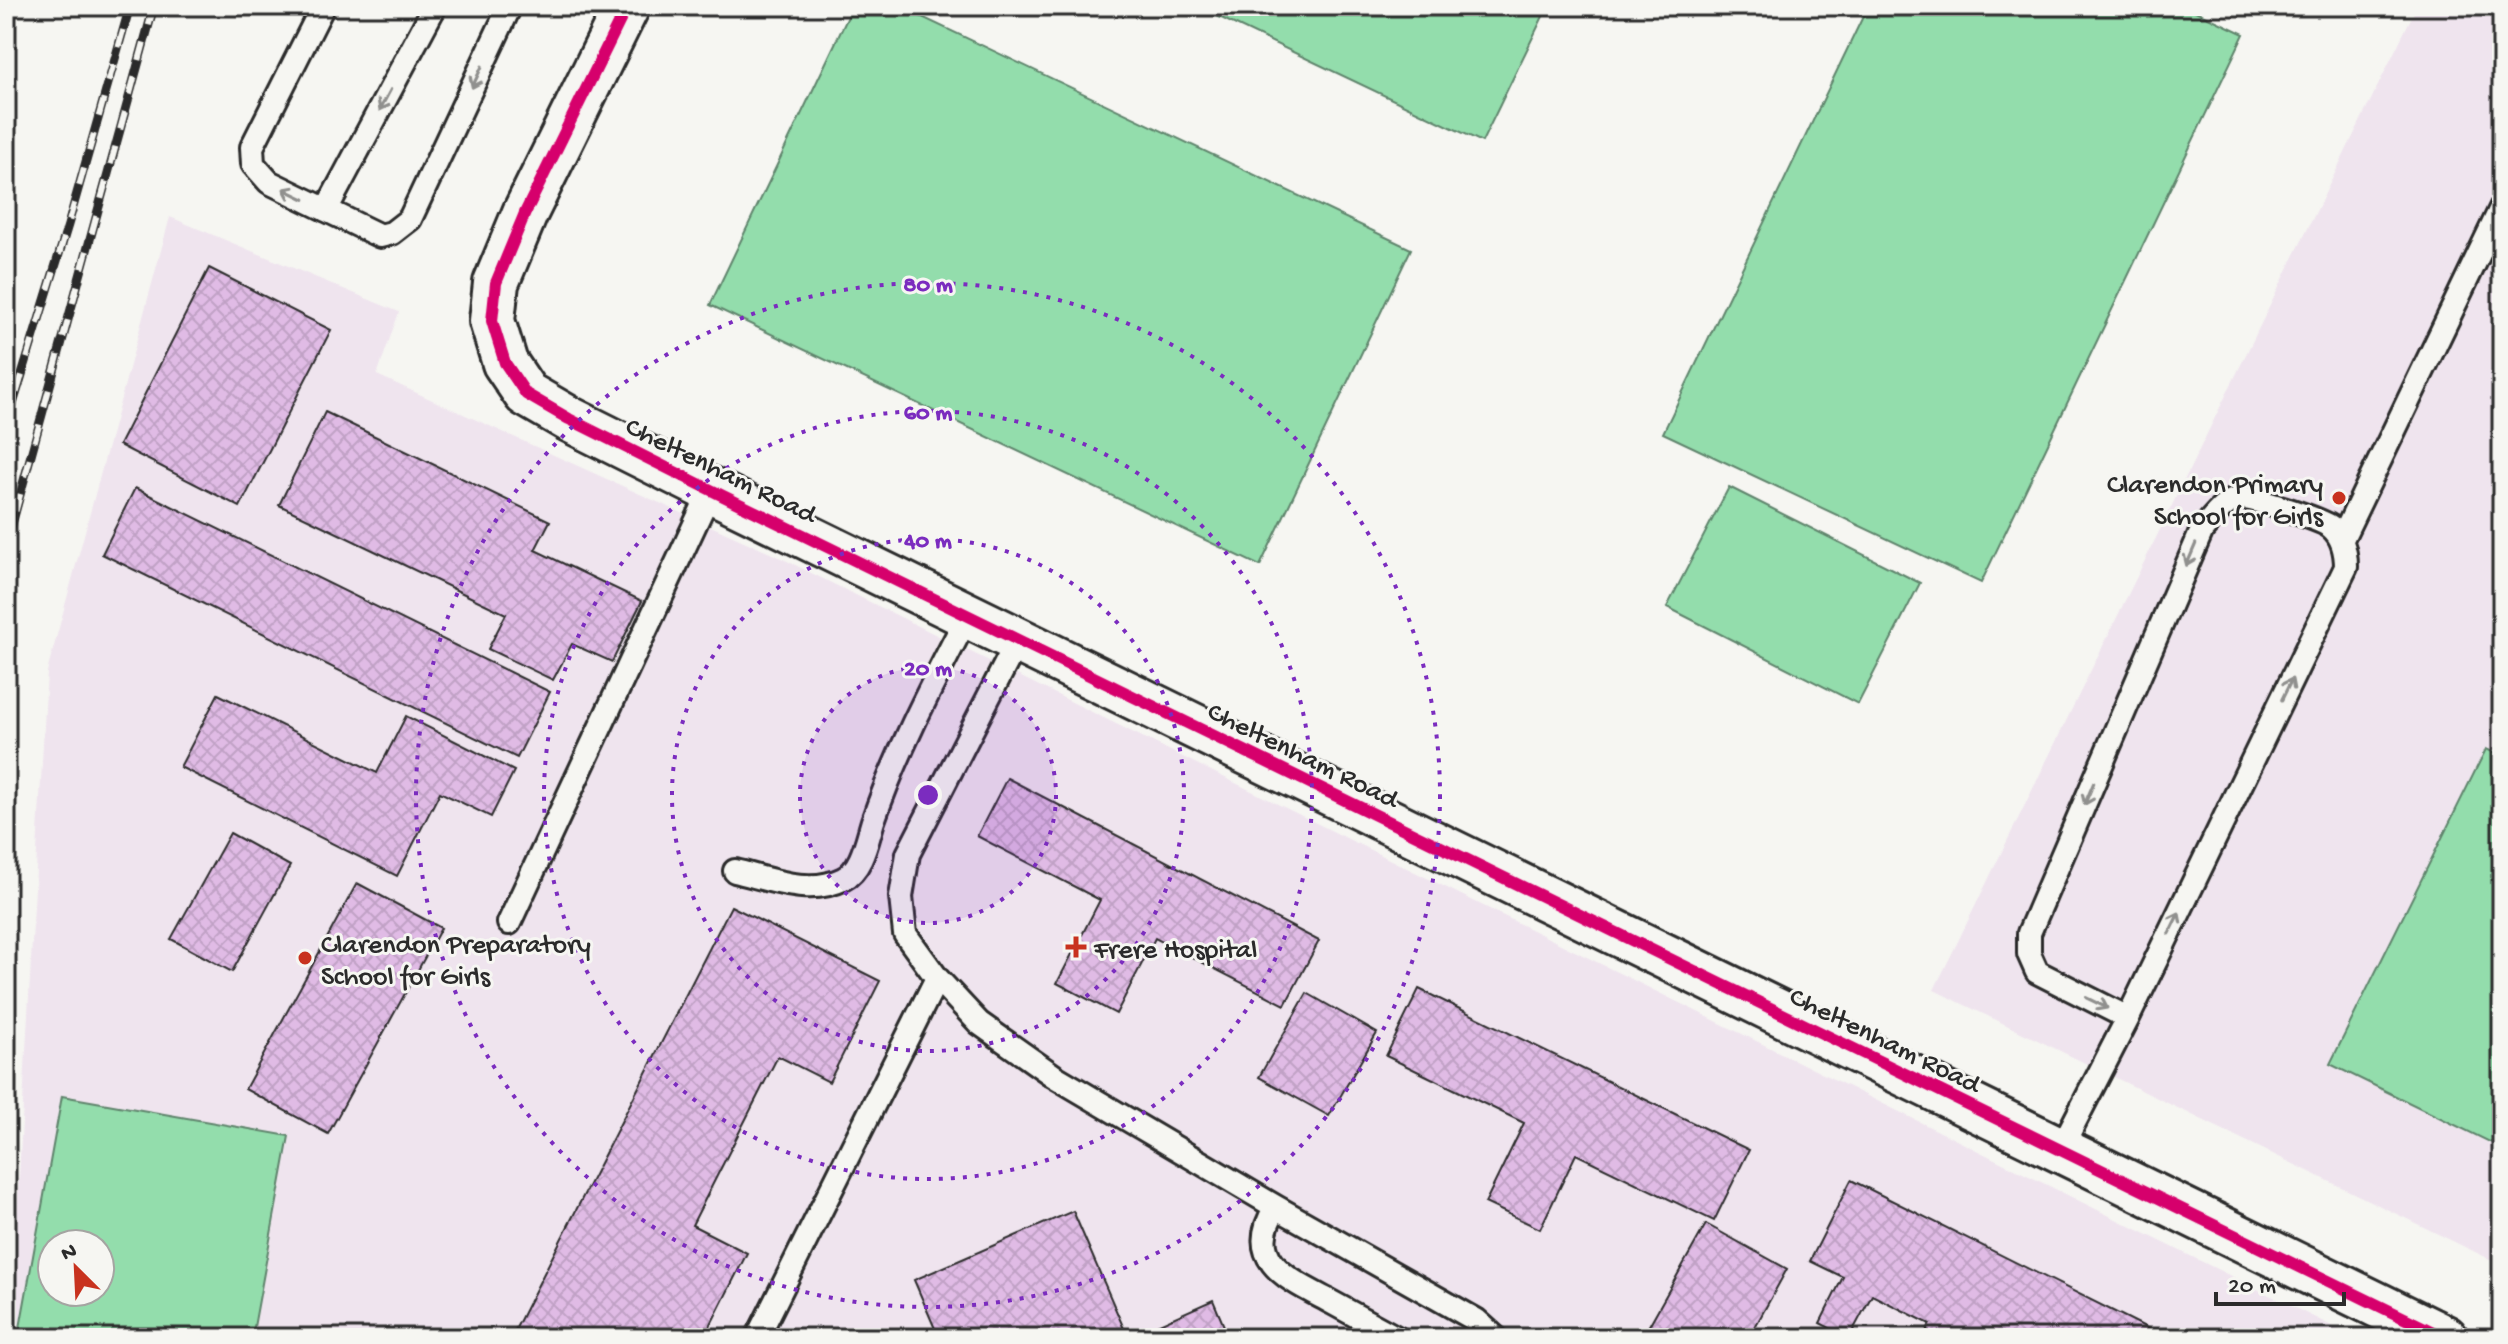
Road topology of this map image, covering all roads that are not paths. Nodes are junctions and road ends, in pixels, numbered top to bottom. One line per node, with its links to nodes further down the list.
1 (323, 6): 6 (lane, one-way to 1)
2 (435, 6): 6 (lane, one-way to 6)
3 (510, 6): 6 (lane, one-way to 6)
4 (627, 6): 7 (street, Cheltenham Road)
5 (2502, 206): 8 (lane)
6 (326, 210)
7 (711, 490): 9 (street, Cheltenham Road); 12 (lane)
8 (2342, 539): 14 (lane, one-way to 8); 14 (lane, one-way to 14)
9 (968, 615): 10 (street, Cheltenham Road); 11 (lane)
10 (1018, 640): 13 (lane); 15 (street, Cheltenham Road)
11 (735, 871)
12 (509, 923)
13 (937, 978): 16 (lane); 17 (lane)
14 (2128, 1018): 15 (lane)
15 (2060, 1150): 20 (street, Cheltenham Road)
16 (1276, 1207): 18 (lane); 19 (lane)
17 (757, 1338)
18 (1397, 1338)
19 (1496, 1338)
20 (2445, 1338)

